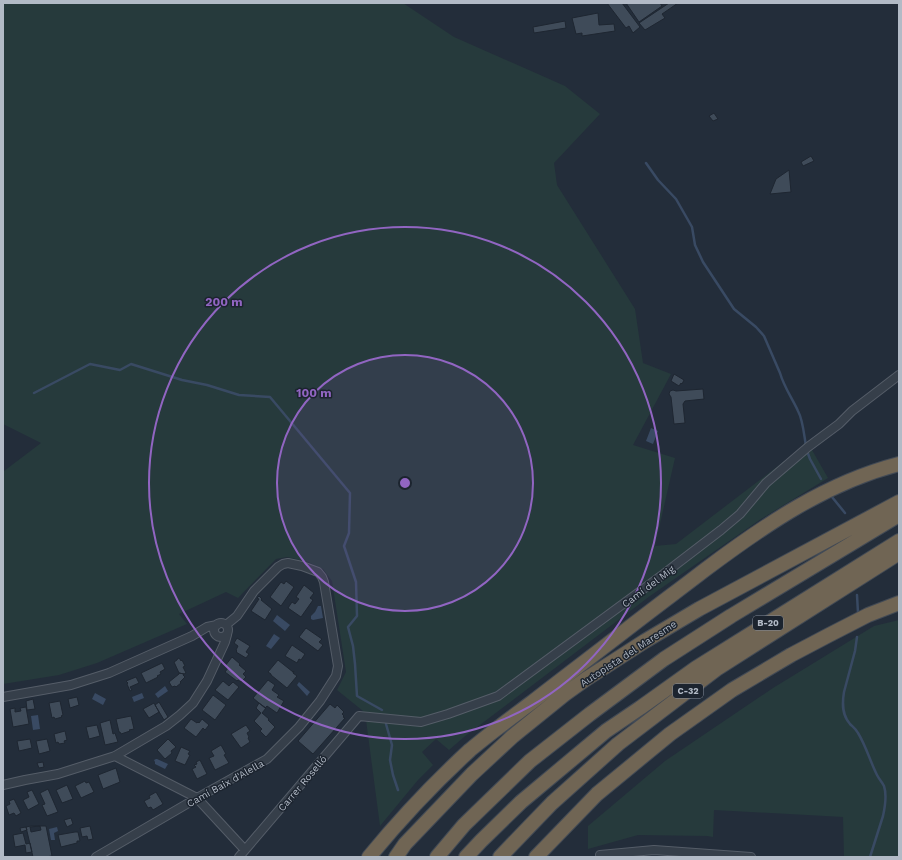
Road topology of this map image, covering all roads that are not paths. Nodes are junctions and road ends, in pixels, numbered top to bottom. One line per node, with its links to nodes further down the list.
1 (899, 375): 16 (street, Camí del Mig)
2 (899, 464): 17 (highway)
3 (899, 502): 14 (highway, Autopista del Maresme)
4 (899, 515): 28 (highway, B-20)
5 (899, 542): 29 (highway, B-20)
6 (899, 553): 30 (highway, C-32)
7 (899, 603): 31 (highway)
8 (217, 625): 9 (street); 10 (street); 12 (street)
9 (226, 625): 11 (street); 20 (street, Camí Baix d'Alella)
10 (217, 635): 11 (street); 12 (street); 13 (street)
11 (227, 635): 13 (street)
12 (192, 636): 15 (street)
13 (218, 656): 18 (street)
14 (586, 679): 17 (highway); 27 (highway, Autopista del Maresme)
15 (3, 697)
16 (359, 716): 21 (street, Carrer Roselló)
17 (501, 725): 26 (highway)
18 (115, 756): 19 (street); 20 (street)
19 (3, 785)
20 (197, 798): 21 (street); 24 (street, Camí Baix d'Alella)
21 (246, 850): 25 (street, Carrer Roselló)
22 (600, 854): 23 (street)
23 (709, 855): 32 (street)
24 (96, 857)
25 (239, 857)
26 (369, 857)
27 (396, 857)
28 (437, 857)
29 (466, 857)
30 (500, 857)
31 (536, 857)
32 (751, 857)

